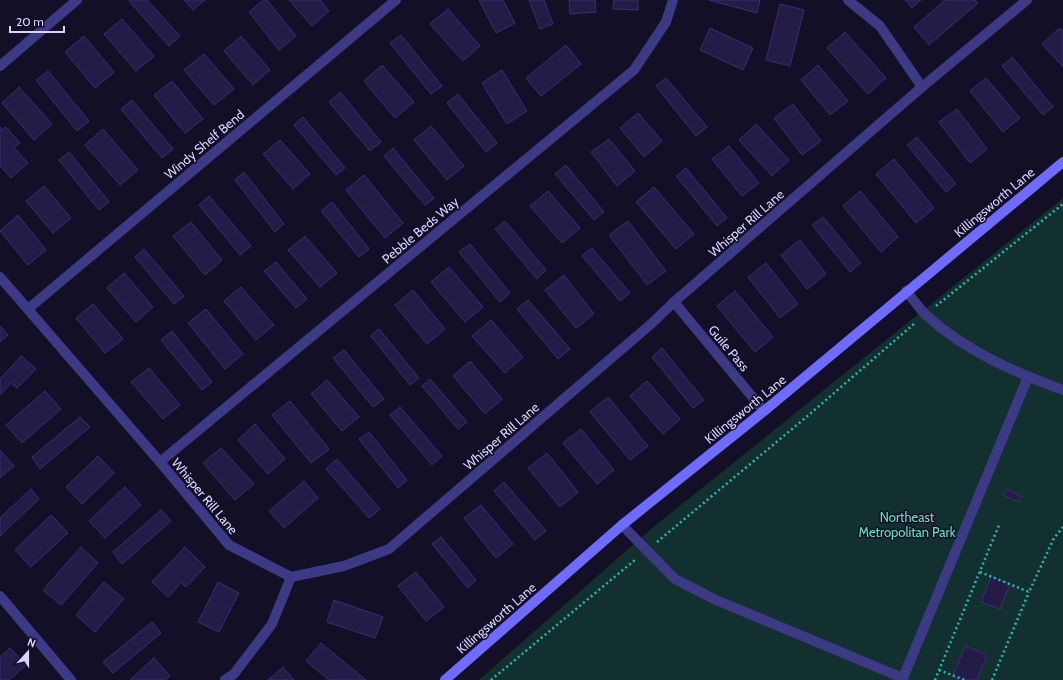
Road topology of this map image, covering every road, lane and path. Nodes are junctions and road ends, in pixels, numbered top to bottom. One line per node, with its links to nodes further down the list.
1 (77, 0): 6 (street)
2 (396, 0): 14 (street, Windy Shelf Bend)
3 (673, 0): 19 (street, Pebble Beds Way)
4 (848, 0): 7 (street)
5 (1028, 0): 7 (street, Whisper Rill Lane)
6 (0, 66)
7 (922, 87): 12 (street, Whisper Rill Lane)
8 (1063, 162): 11 (street, Killingsworth Lane)
9 (1063, 204): 13 (path)
10 (0, 277): 14 (street, Whisper Rill Lane)
11 (906, 291): 16 (street); 18 (street, Killingsworth Lane)
12 (674, 302): 18 (street, Guile Pass); 26 (street, Whisper Rill Lane)
13 (935, 306)
14 (28, 309): 19 (street, Whisper Rill Lane)
15 (915, 323): 23 (path)
16 (1028, 377): 17 (street); 20 (street)
17 (1063, 390)
18 (764, 410): 20 (street, Killingsworth Lane)
19 (160, 462): 26 (street, Whisper Rill Lane)
20 (622, 525): 32 (street, Killingsworth Lane)
21 (1000, 525): 25 (path)
22 (1063, 527): 27 (path)
23 (655, 544)
24 (636, 559): 33 (path)
25 (980, 572): 27 (path); 29 (path)
26 (291, 577): 31 (street)
27 (1028, 592): 36 (path)
28 (0, 596): 30 (street)
29 (939, 670): 34 (path); 35 (path)
30 (71, 680)
31 (225, 680)
32 (445, 680)
33 (490, 680)
34 (935, 680)
35 (966, 680)
36 (992, 680)

